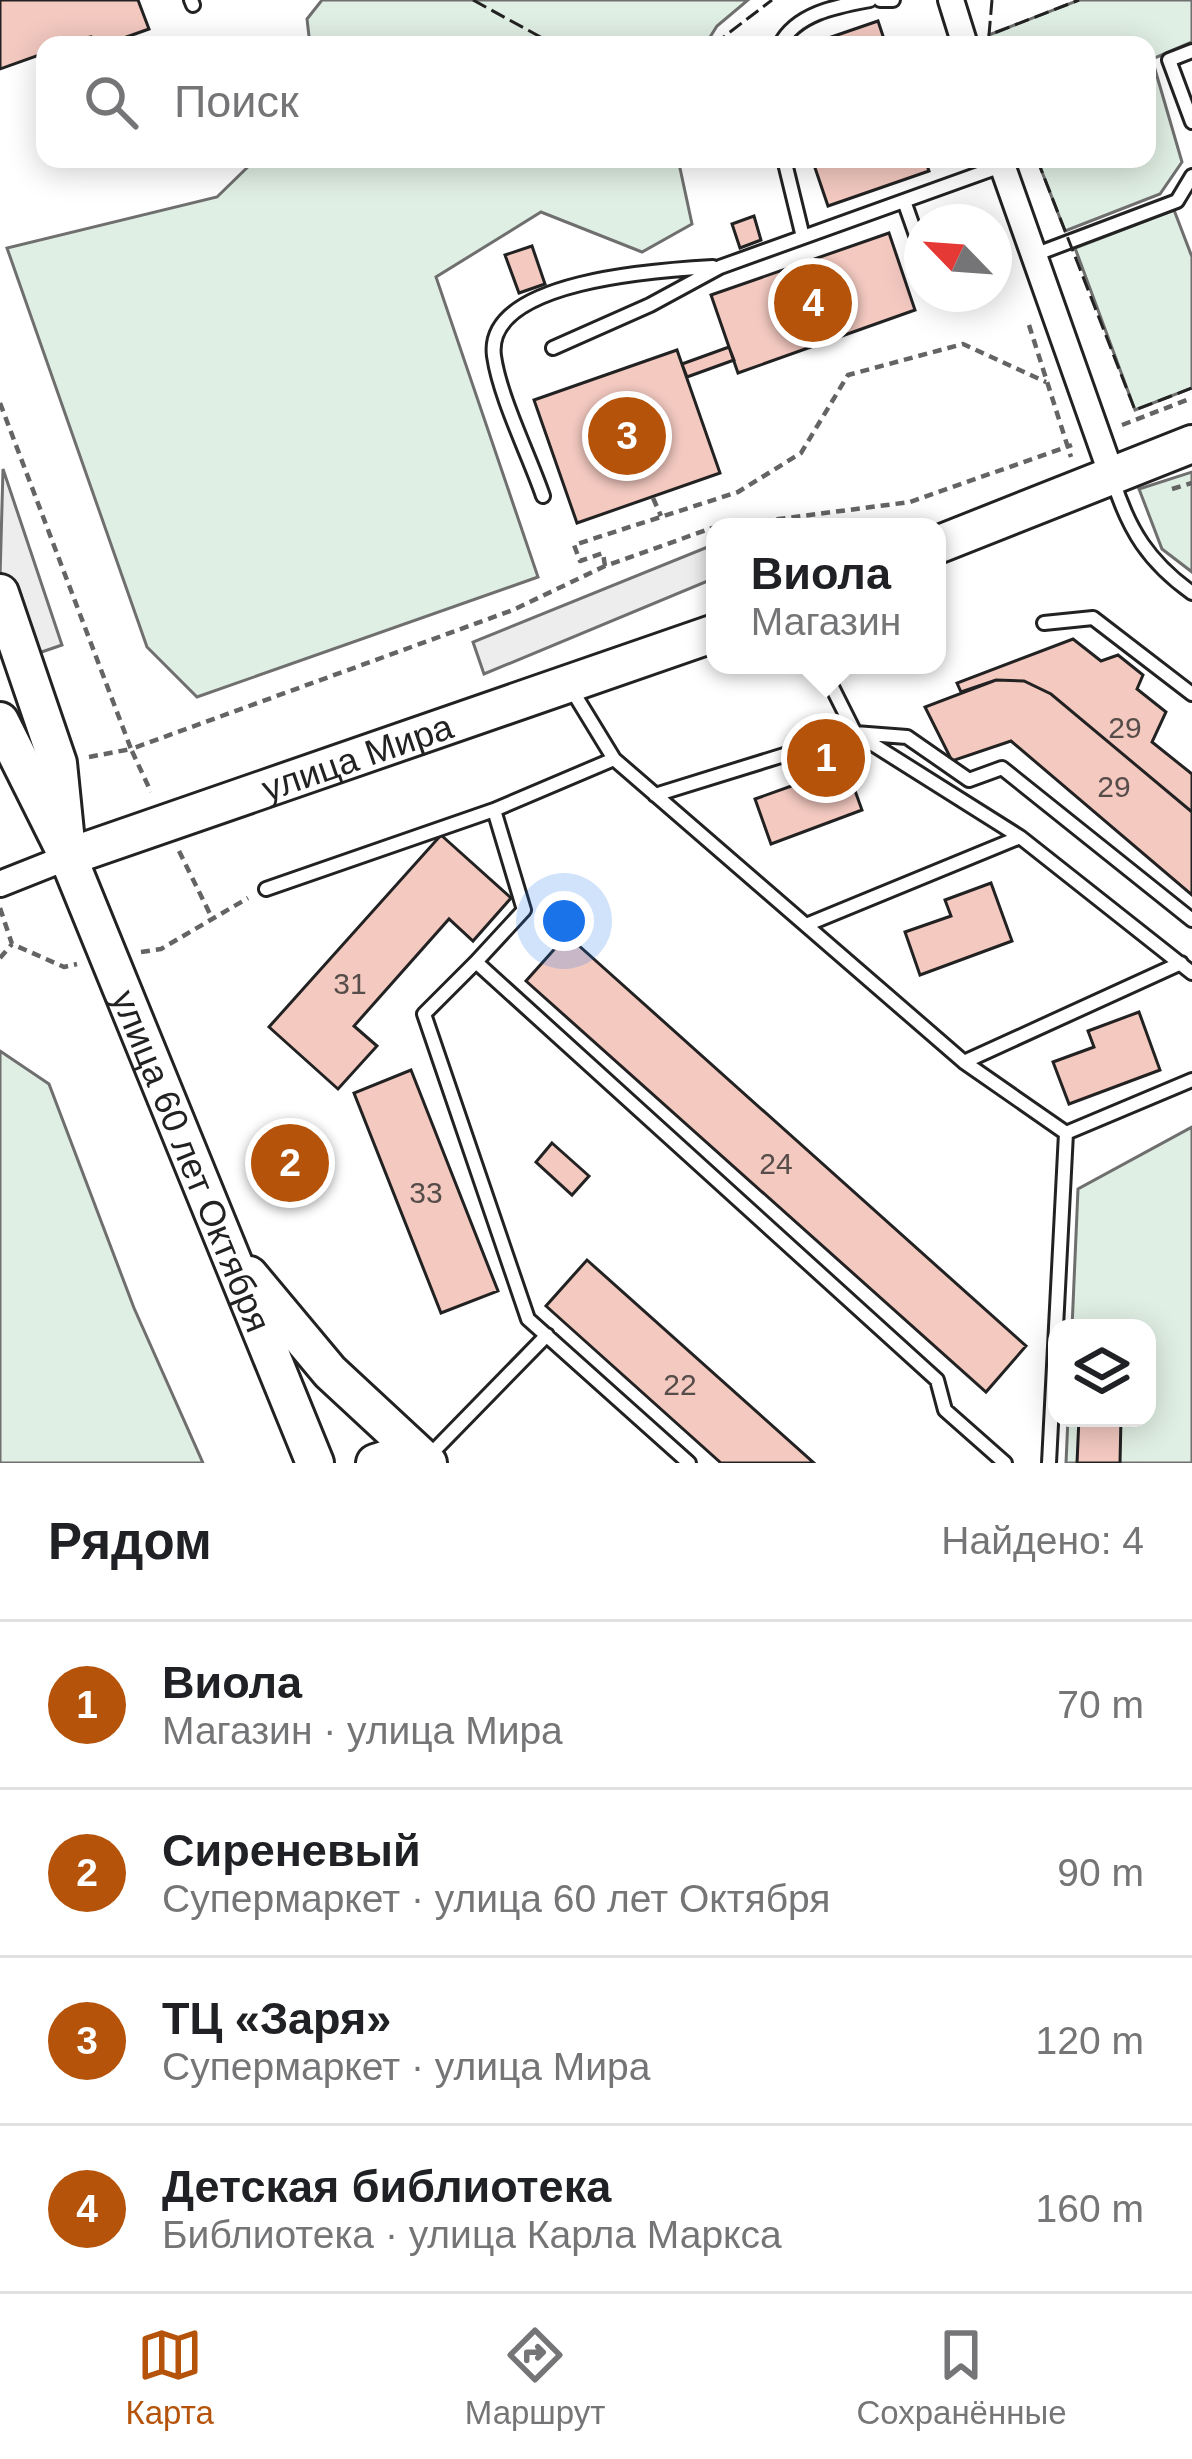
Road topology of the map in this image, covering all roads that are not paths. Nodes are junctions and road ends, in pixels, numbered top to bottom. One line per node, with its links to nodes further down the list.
1 (870, 0): 5 (lane)
2 (880, 0): 3 (lane)
3 (892, 0)
4 (951, 0): 7 (street)
5 (823, 4): 6 (lane)
6 (788, 36)
7 (962, 36)
8 (1192, 51): 9 (lane)
9 (1192, 122)
10 (786, 168): 15 (lane)
11 (987, 168): 14 (lane)
12 (1004, 168): 16 (street)
13 (1192, 176): 16 (lane)
14 (904, 202): 15 (lane)
15 (803, 237): 17 (lane)
16 (1034, 256): 20 (street)
17 (720, 267): 18 (lane); 21 (lane)
18 (553, 348)
19 (1192, 444): 20 (street)
20 (1111, 473): 22 (street); 24 (lane)
21 (543, 496)
22 (946, 541)
23 (0, 593): 36 (street, улица 60 лет Октября)
24 (1192, 593)
25 (1044, 623): 29 (lane)
26 (706, 636): 28 (street, улица Мира)
27 (826, 674): 31 (lane)
28 (570, 687): 32 (lane); 36 (street, улица Мира)
29 (1192, 694)
30 (0, 721): 36 (street, улица 60 лет Октября)
31 (855, 733): 33 (lane); 35 (lane); 39 (lane)
32 (614, 759): 33 (lane); 34 (lane)
33 (655, 795): 40 (lane)
34 (494, 810): 38 (lane); 41 (lane)
35 (1020, 837): 40 (lane); 42 (lane)
36 (68, 857): 37 (street, улица Мира); 46 (street, улица 60 лет Октября)
37 (0, 884)
38 (266, 889)
39 (1192, 920)
40 (806, 925): 43 (lane)
41 (476, 962): 47 (lane); 54 (lane)
42 (1186, 968): 43 (lane)
43 (964, 1062): 45 (lane)
44 (1192, 1080): 45 (lane)
45 (1066, 1133): 55 (lane)
46 (223, 1242): 48 (street); 49 (street, улица 60 лет Октября)
47 (547, 1335): 50 (lane); 53 (lane)
48 (330, 1372): 49 (street); 50 (street)
49 (290, 1405): 51 (street, улица 60 лет Октября)
50 (427, 1462): 52 (street)
51 (316, 1463)
52 (375, 1463)
53 (689, 1463)
54 (1005, 1463)
55 (1049, 1463)

